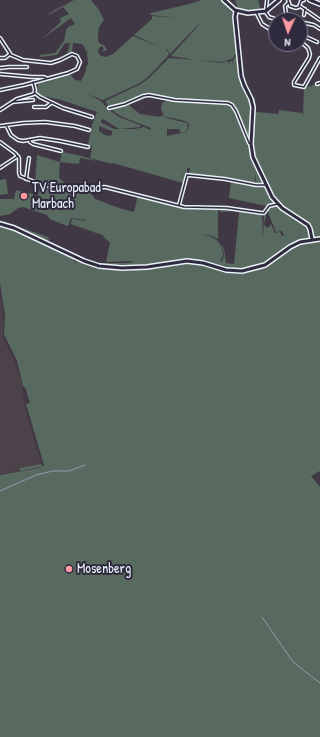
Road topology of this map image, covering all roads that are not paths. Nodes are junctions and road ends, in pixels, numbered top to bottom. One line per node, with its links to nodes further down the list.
1 (224, 0): 10 (main road)
2 (267, 0): 11 (street)
3 (279, 0): 11 (main road)
4 (304, 0): 8 (street)
5 (312, 0): 7 (main road)
6 (288, 1): 8 (street); 13 (street)
7 (320, 4)
8 (300, 6): 9 (street)
9 (305, 9): 14 (street); 16 (street)
10 (236, 11): 12 (main road); 46 (main road)
11 (266, 11): 12 (main road); 15 (street)
12 (256, 12): 18 (street)
13 (286, 12)
14 (304, 12)
15 (268, 17)
16 (320, 20)
17 (308, 24): 19 (street)
18 (268, 28)
19 (320, 29)
20 (0, 38): 24 (street)
21 (308, 38): 22 (street)
22 (317, 42)
23 (308, 48): 26 (street)
24 (10, 54): 25 (street); 30 (street)
25 (0, 58)
26 (320, 58)
27 (0, 68): 28 (street)
28 (27, 68)
29 (0, 74): 30 (street)
30 (46, 78): 31 (street)
31 (33, 82): 32 (street); 33 (street)
32 (0, 90)
33 (36, 93): 35 (street); 36 (street)
34 (33, 100): 35 (street)
35 (13, 102): 39 (street)
36 (51, 103): 37 (street); 40 (street)
37 (34, 107)
38 (109, 108): 46 (street)
39 (0, 110)
40 (92, 118)
41 (6, 125): 42 (street); 43 (street); 44 (street)
42 (0, 126)
43 (89, 130)
44 (30, 140): 47 (street); 48 (street)
45 (0, 142): 49 (street)
46 (251, 144): 53 (main road)
47 (88, 146)
48 (61, 151)
49 (18, 156): 51 (street); 52 (street)
50 (29, 158): 52 (street)
51 (0, 168)
52 (27, 179): 55 (street)
53 (265, 185): 54 (main road); 55 (street)
54 (278, 204): 55 (street); 57 (main road)
55 (179, 206)
56 (0, 224): 57 (main road)
57 (312, 239): 58 (main road)
58 (320, 239)

